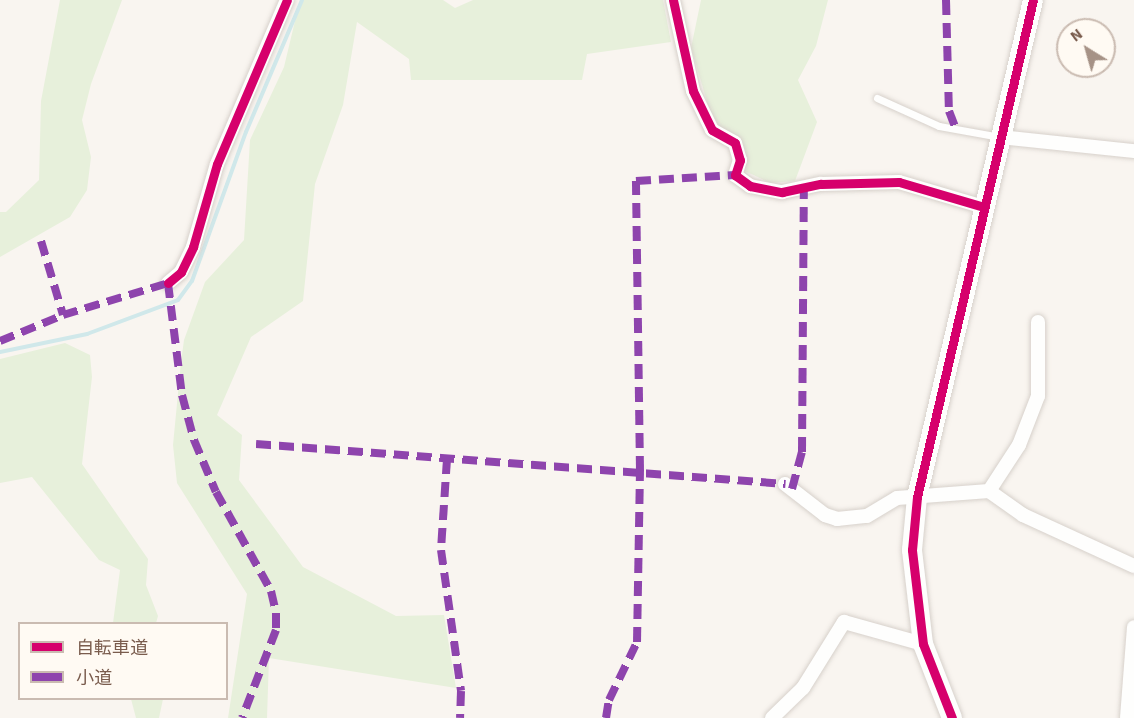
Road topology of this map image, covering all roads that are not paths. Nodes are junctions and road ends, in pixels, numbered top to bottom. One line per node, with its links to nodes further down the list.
1 (287, 0): 8 (street)
2 (673, 0): 7 (street)
3 (1033, 0): 5 (street)
4 (877, 98): 5 (lane)
5 (1000, 137): 6 (street); 7 (street)
6 (1134, 151)
7 (984, 207): 12 (street)
8 (168, 284)
9 (1038, 322): 11 (street)
10 (785, 483): 12 (street)
11 (989, 491): 12 (street); 13 (street)
12 (916, 497): 15 (street)
13 (1134, 567)
14 (1134, 627): 18 (street)
15 (923, 644): 16 (street); 17 (street)
16 (772, 718)
17 (951, 718)
18 (1127, 718)

